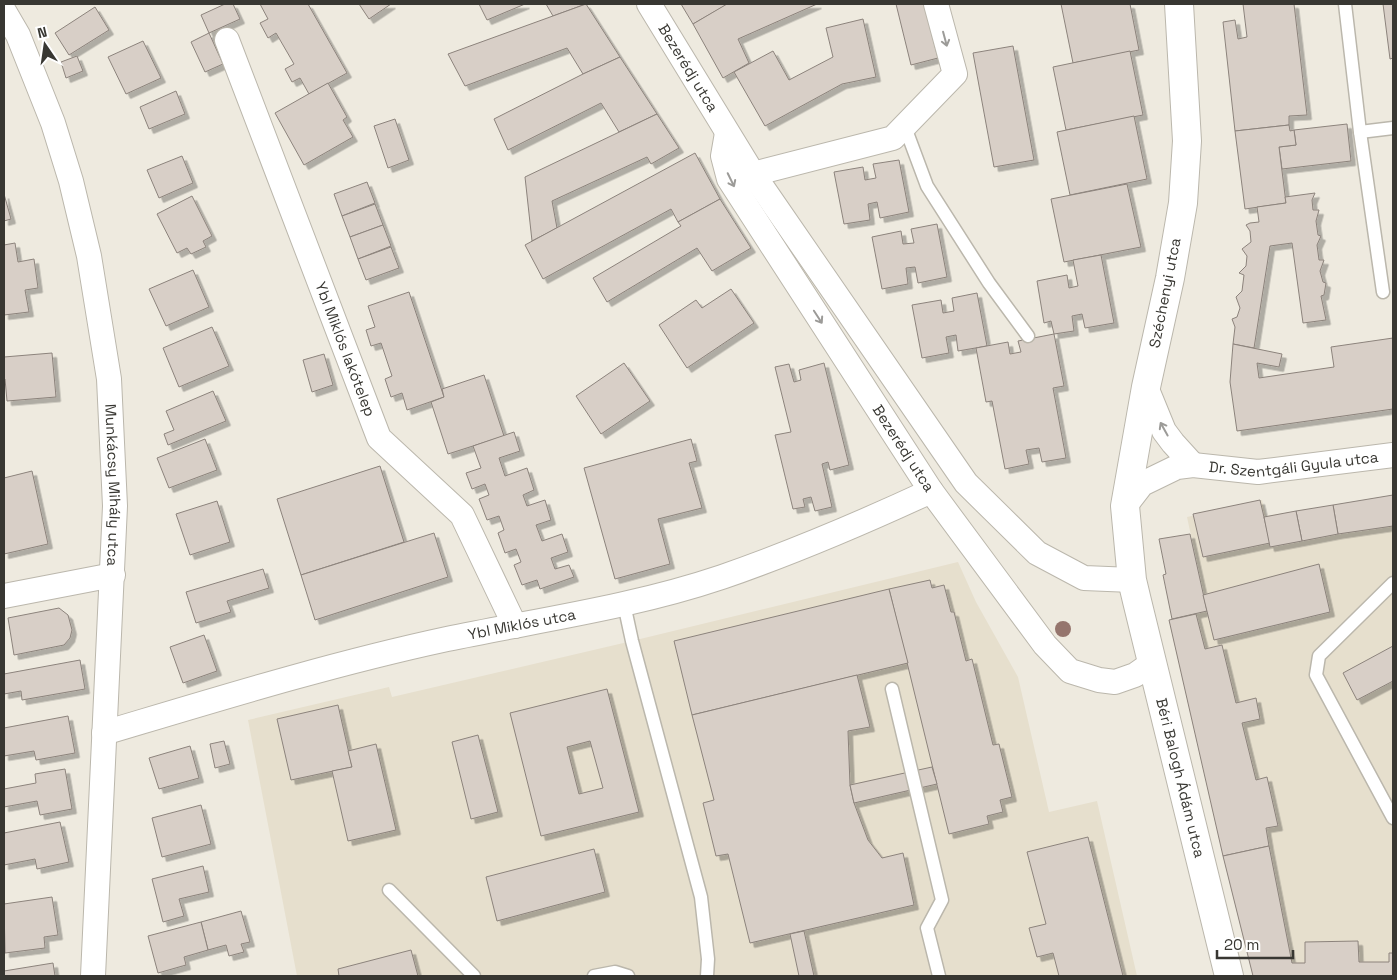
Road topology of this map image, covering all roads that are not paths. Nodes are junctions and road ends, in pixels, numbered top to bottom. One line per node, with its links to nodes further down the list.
1 (649, 4): 10 (street, Bezerédj utca)
2 (936, 4): 7 (street, one-way to 7)
3 (1179, 4): 14 (street, Széchenyi utca)
4 (1345, 4): 9 (lane)
5 (4, 11): 19 (street, Munkácsy Mihály utca)
6 (227, 40): 24 (street, Ybl Miklós lakótelep)
7 (905, 127): 11 (street); 13 (lane)
8 (1393, 128): 9 (lane)
9 (1360, 132): 12 (lane)
10 (727, 133): 11 (street, Bezerédj utca); 17 (street, Bezerédj utca, one-way to 17)
11 (753, 174): 20 (street, Bezerédj utca)
12 (1383, 292)
13 (1028, 336)
14 (1146, 387): 16 (street, Dr. Szentgáli Gyula utca, one-way to 14); 18 (street, Széchenyi utca)
15 (1393, 455): 16 (street, Dr. Szentgáli Gyula utca)
16 (1193, 465): 18 (street, Dr. Szentgáli Gyula utca)
17 (931, 491): 23 (street, Ybl Miklós utca); 25 (street, Bezerédj utca)
18 (1125, 506): 20 (street, Széchenyi utca)
19 (113, 575): 22 (street); 27 (street, Munkácsy Mihály utca)
20 (1132, 580): 25 (street, Béri Balogh Ádám utca)
21 (1393, 583): 28 (lane)
22 (4, 596)
23 (624, 604): 24 (street, Ybl Miklós utca); 34 (lane)
24 (515, 626): 27 (street, Ybl Miklós utca)
25 (1152, 663): 36 (street, Béri Balogh Ádám utca)
26 (892, 690): 35 (lane)
27 (104, 733): 30 (street, Munkácsy Mihály utca)
28 (1393, 818)
29 (389, 890): 31 (lane)
30 (93, 976)
31 (474, 976)
32 (594, 976): 33 (lane)
33 (628, 976)
34 (707, 976)
35 (939, 976)
36 (1229, 976)

